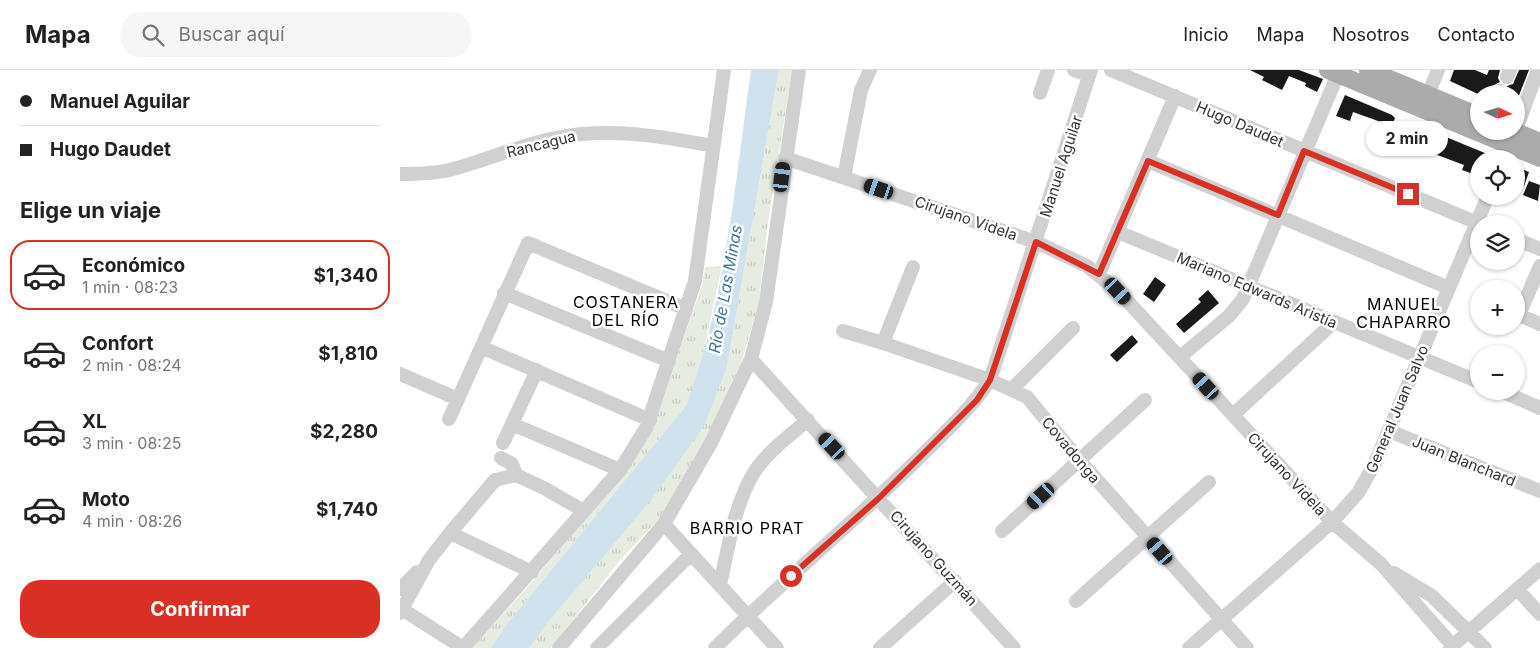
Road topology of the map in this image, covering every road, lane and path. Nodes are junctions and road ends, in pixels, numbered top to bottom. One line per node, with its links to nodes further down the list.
1 (724, 70): 19 (street)
2 (799, 70): 21 (street)
3 (870, 70): 25 (street)
4 (1048, 70): 12 (street)
5 (1074, 70): 10 (street)
6 (1110, 70): 14 (street, Hugo Daudet)
7 (1368, 70): 13 (main road)
8 (1438, 70): 13 (street)
9 (1538, 70): 15 (street)
10 (1090, 72): 29 (street, Manuel Aguilar)
11 (1333, 72): 17 (main road); 20 (street)
12 (1040, 93)
13 (1428, 95): 16 (main road)
14 (1175, 96): 20 (street, Hugo Daudet); 23 (street)
15 (1525, 99)
16 (1470, 112)
17 (1511, 142): 18 (main road); 22 (main road)
18 (1540, 142)
19 (713, 146): 24 (street, Rancagua); 39 (street)
20 (1304, 151): 26 (street); 27 (street, Hugo Daudet)
21 (785, 158): 25 (street, Cirujano Videla); 48 (street)
22 (1540, 158)
23 (1148, 161): 26 (street); 28 (street)
24 (400, 174)
25 (844, 177): 29 (street, Cirujano Videla)
26 (1278, 215): 36 (street); 37 (street)
27 (1470, 219)
28 (1118, 232): 35 (street); 36 (street, Mariano Edwards Aristía)
29 (1036, 242): 35 (street, Cirujano Videla); 53 (street, Manuel Aguilar)
30 (1470, 242): 37 (street, General Juan Salvo)
31 (1525, 243): 32 (street)
32 (1540, 250)
33 (1540, 266): 41 (street)
34 (913, 267): 44 (street)
35 (1099, 274): 46 (street, Cirujano Videla)
36 (1247, 286): 40 (street, Mariano Edwards Aristía); 46 (street)
37 (1448, 288): 47 (street, General Juan Salvo)
38 (504, 293): 39 (street); 45 (street); 49 (street)
39 (686, 309): 49 (street)
40 (1334, 322): 47 (street, Mariano Edwards Aristía); 59 (street)
41 (1540, 324)
42 (1073, 328): 54 (street)
43 (843, 331): 44 (street, Covadonga)
44 (883, 342): 53 (street, Covadonga)
45 (481, 347): 50 (street); 55 (street)
46 (1180, 357): 59 (street, Cirujano Videla)
47 (1419, 357): 52 (street, Mariano Edwards Aristía); 64 (street, General Juan Salvo)
48 (751, 359): 62 (street, Cirujano Guzmán); 75 (street)
49 (669, 361): 61 (street)
50 (537, 370): 61 (street); 63 (street)
51 (400, 374): 55 (street)
52 (1470, 378)
53 (990, 380): 54 (street, Covadonga); 72 (street, Manuel Aguilar)
54 (1011, 390): 67 (street, Covadonga)
55 (458, 399): 60 (street)
56 (1146, 400): 67 (street)
57 (1522, 400): 58 (street)
58 (1540, 408)
59 (1233, 415): 74 (street, Cirujano Videla)
60 (449, 419)
61 (650, 420): 68 (street)
62 (808, 420): 72 (street, Cirujano Guzmán); 85 (street)
63 (512, 424): 65 (street); 68 (street)
64 (1389, 431): 71 (street, Juan Blanchard); 74 (street, General Juan Salvo)
65 (503, 442)
66 (501, 458): 69 (street)
67 (1080, 461): 76 (street); 78 (street, Covadonga)
68 (620, 470): 73 (street)
69 (516, 475): 73 (street); 77 (street)
70 (1209, 482): 78 (street)
71 (1540, 491)
72 (879, 498): 84 (street, Cirujano Guzmán); 91 (street, Manuel Aguilar)
73 (584, 511): 83 (street)
74 (1332, 522): 81 (street, Cirujano Videla); 92 (street, General Juan Salvo)
75 (664, 524): 79 (street); 96 (street)
76 (1002, 531)
77 (450, 532): 80 (street); 83 (street)
78 (1148, 537): 88 (street); 92 (street, Covadonga)
79 (692, 554): 85 (street); 97 (street)
80 (429, 560): 86 (street); 89 (street)
81 (1380, 564): 93 (street, Cirujano Videla); 94 (street, Cirujano Videla)
82 (1540, 569): 87 (street)
83 (532, 572): 95 (street)
84 (955, 581): 100 (street); 101 (street, Cirujano Guzmán)
85 (720, 585): 91 (street)
86 (400, 589)
87 (1517, 589): 90 (street); 93 (street)
88 (1076, 601)
89 (401, 610): 95 (street)
90 (1540, 614)
91 (748, 616): 98 (street, Manuel Aguilar); 99 (street)
92 (1220, 618): 102 (street, General Juan Salvo); 103 (street, Covadonga)
93 (1471, 632): 94 (street); 104 (street, Cirujano Videla)
94 (1452, 647)
95 (463, 648)
96 (559, 648)
97 (597, 648)
98 (715, 648)
99 (777, 648)
100 (880, 648)
101 (1014, 648)
102 (1189, 648)
103 (1247, 648)
104 (1486, 648)

